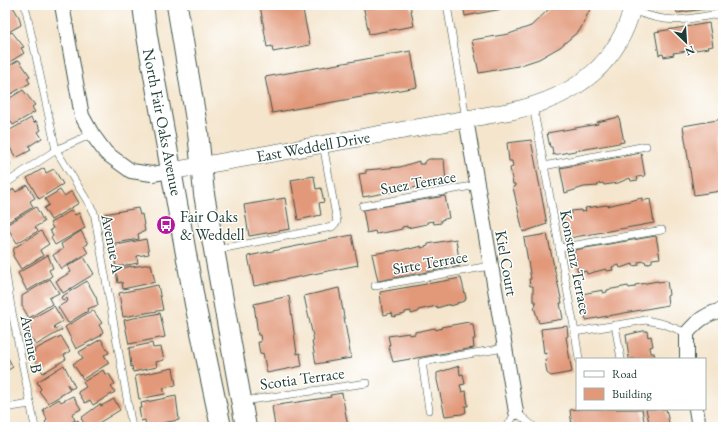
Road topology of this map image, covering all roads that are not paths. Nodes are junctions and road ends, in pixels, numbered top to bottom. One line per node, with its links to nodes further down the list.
1 (25, 5): 13 (lane, Avenue A)
2 (62, 5): 10 (street, East Weddell Drive)
3 (143, 5): 16 (main road, North Fair Oaks Avenue)
4 (177, 5): 14 (main road, North Fair Oaks Avenue)
5 (447, 5): 9 (lane)
6 (632, 8): 7 (lane); 8 (street, East Weddell Drive)
7 (723, 13)
8 (533, 106): 9 (street, East Weddell Drive); 15 (lane, Konstanz Terrace)
9 (466, 119): 11 (street, East Weddell Drive); 18 (street, Kiel Court)
10 (92, 134): 13 (lane); 16 (street, East Weddell Drive)
11 (323, 144): 14 (street, East Weddell Drive); 22 (lane)
12 (646, 146): 15 (lane)
13 (56, 150): 17 (lane); 43 (lane, Avenue A)
14 (202, 165): 16 (street, East Weddell Drive); 22 (main road, North Fair Oaks Avenue)
15 (544, 166): 21 (lane, Konstanz Terrace)
16 (171, 171): 44 (main road, North Fair Oaks Avenue)
17 (5, 184)
18 (477, 186): 19 (lane, Suez Terrace); 23 (street, Kiel Court)
19 (363, 206)
20 (662, 230): 21 (lane)
21 (559, 248): 29 (lane, Konstanz Terrace)
22 (214, 251): 36 (main road, North Fair Oaks Avenue)
23 (490, 266): 25 (lane, Sirte Terrace); 31 (street, Kiel Court)
24 (5, 267): 26 (lane, Avenue B)
25 (375, 286)
26 (8, 308): 37 (lane, Avenue B)
27 (723, 310): 30 (street)
28 (615, 325): 29 (lane, Konstanz Terrace); 30 (lane, Konstanz Terrace); 33 (lane)
29 (575, 332): 32 (lane)
30 (687, 333): 34 (street)
31 (504, 348): 39 (lane); 41 (street, Kiel Court)
32 (579, 358)
33 (621, 358)
34 (687, 358)
35 (368, 383): 36 (lane, Scotia Terrace)
36 (241, 401): 45 (main road, North Fair Oaks Avenue)
37 (30, 404): 38 (lane); 42 (lane, Avenue B)
38 (5, 408)
39 (429, 410)
40 (696, 410): 48 (street)
41 (516, 412): 46 (lane); 47 (lane)
42 (35, 427)
43 (132, 427)
44 (221, 427)
45 (246, 427)
46 (507, 427)
47 (534, 427)
48 (699, 427)

